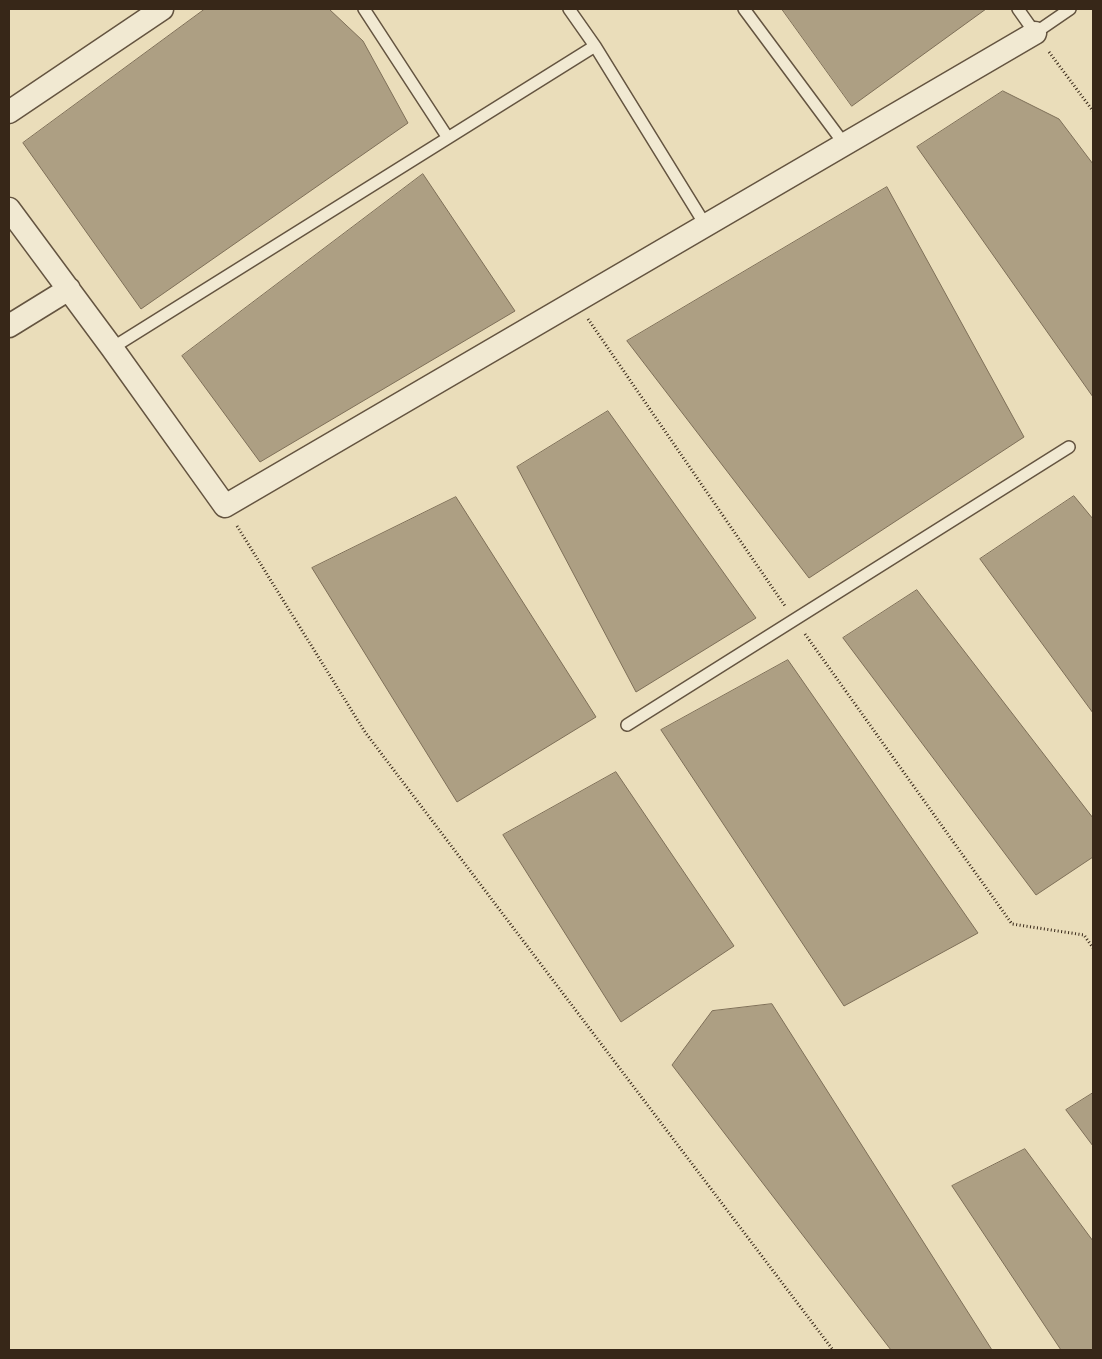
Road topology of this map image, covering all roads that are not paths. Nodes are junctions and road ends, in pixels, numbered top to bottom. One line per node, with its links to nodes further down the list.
1 (162, 9): 9 (street)
2 (364, 9): 10 (lane)
3 (569, 9): 8 (lane)
4 (744, 9): 11 (lane)
5 (1018, 9): 7 (lane)
6 (1070, 9): 7 (lane)
7 (1035, 34): 11 (street)
8 (595, 46): 10 (lane); 13 (lane)
9 (9, 112)
10 (448, 138): 16 (lane)
11 (845, 145): 13 (street)
12 (9, 209): 14 (street)
13 (706, 226): 16 (street)
14 (69, 289): 15 (street); 16 (street)
15 (9, 326)
16 (112, 348)
17 (1069, 447): 18 (lane)
18 (627, 725)

